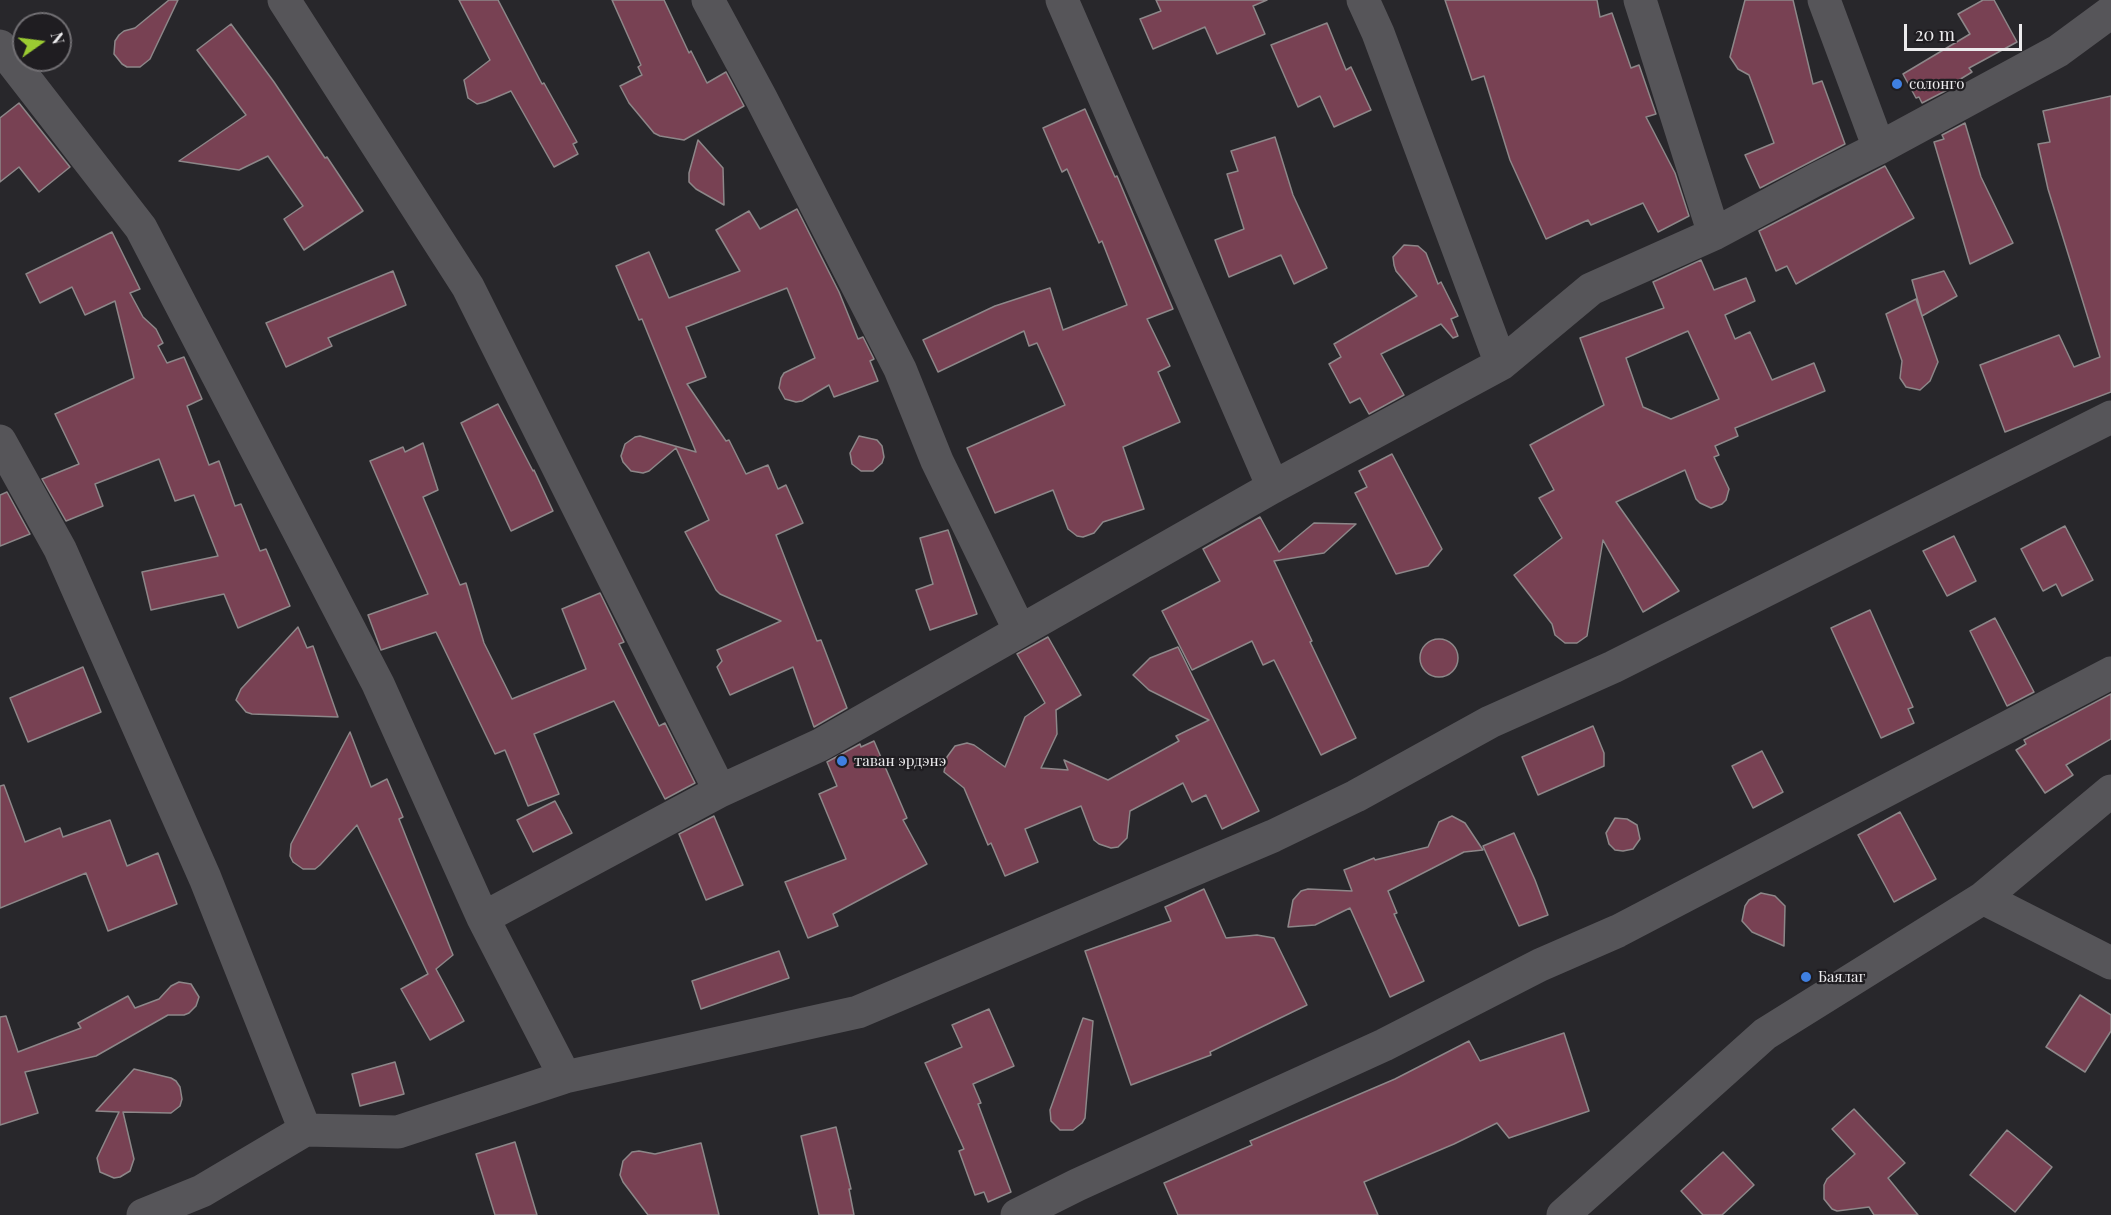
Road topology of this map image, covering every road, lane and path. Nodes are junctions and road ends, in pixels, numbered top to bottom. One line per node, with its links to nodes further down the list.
1 (284, 0): 17 (street)
2 (708, 0): 15 (street)
3 (1062, 0): 14 (street)
4 (1363, 0): 11 (street)
5 (1640, 0): 10 (street)
6 (1824, 0): 9 (street)
7 (2111, 12): 9 (street)
8 (0, 46): 20 (street)
9 (1879, 148): 10 (street)
10 (1714, 234): 11 (street)
11 (1501, 364): 14 (street)
12 (2111, 417): 22 (street)
13 (0, 441): 23 (street)
14 (1273, 487): 15 (street)
15 (1020, 631): 17 (street)
16 (2111, 674): 25 (street)
17 (720, 791): 20 (street)
18 (2111, 791): 19 (street)
19 (1983, 898): 21 (street); 26 (street)
20 (483, 918): 22 (street)
21 (2111, 963)
22 (565, 1077): 23 (street)
23 (305, 1130): 24 (street)
24 (143, 1215)
25 (1017, 1215)
26 (1563, 1215)

